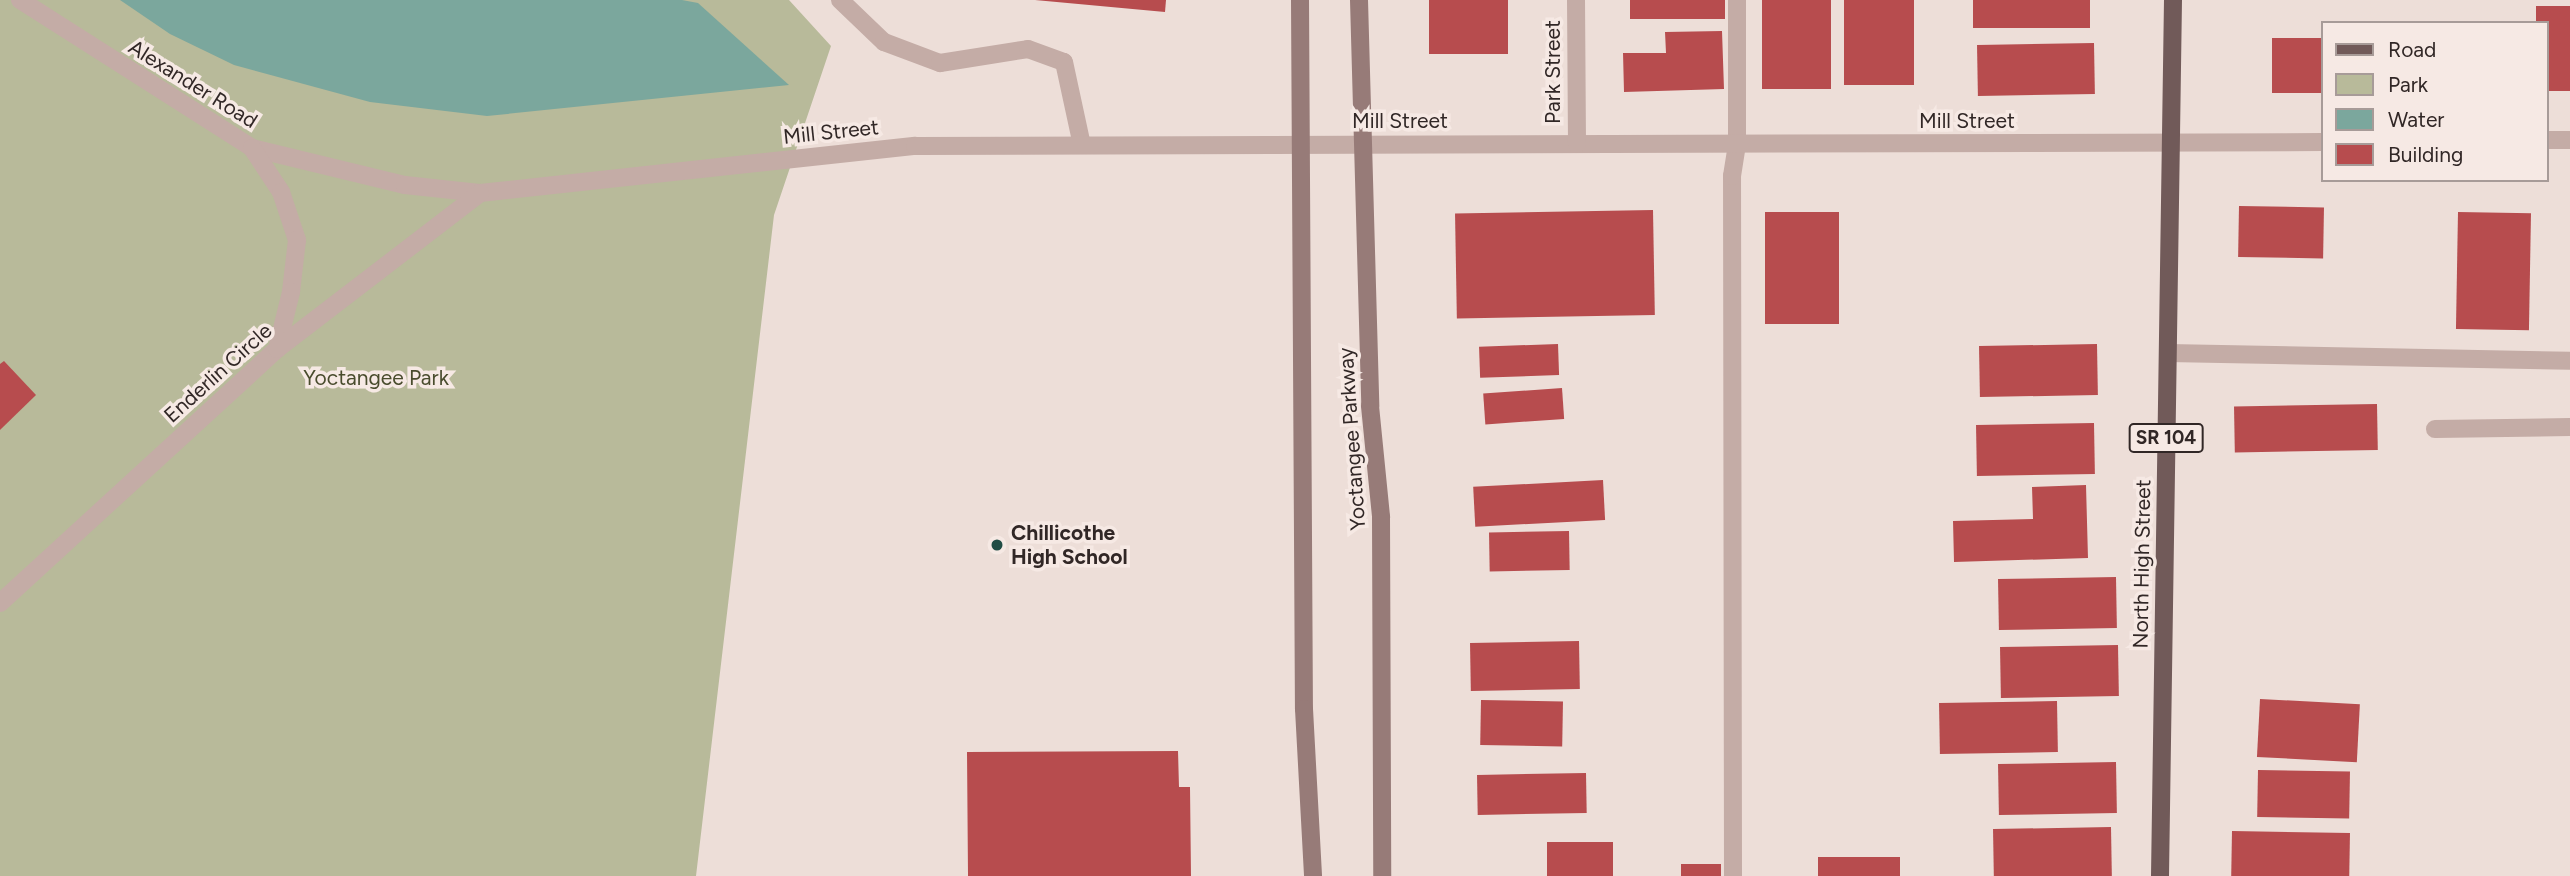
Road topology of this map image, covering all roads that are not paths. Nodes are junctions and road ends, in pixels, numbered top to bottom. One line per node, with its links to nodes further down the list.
1 (20, 0): 17 (street, Alexander Road)
2 (841, 0): 16 (street)
3 (1300, 0): 12 (street)
4 (1359, 0): 13 (street, Yoctangee Parkway)
5 (1576, 0): 14 (street, Park Street)
6 (1737, 0): 11 (street)
7 (2173, 0): 15 (main road, North High Street / SR 104)
8 (2549, 140): 9 (street)
9 (2570, 140)
10 (2322, 142): 15 (street, Mill Street)
11 (1737, 143): 14 (street, Mill Street); 15 (street, Mill Street); 27 (street)
12 (1299, 144): 13 (street, Mill Street); 16 (street, Mill Street); 25 (street)
13 (1363, 144): 14 (street, Mill Street); 26 (street, Yoctangee Parkway)
14 (1577, 144)
15 (2171, 144): 20 (main road, North High Street / SR 104)
16 (1082, 145): 18 (street, Mill Street)
17 (252, 148): 18 (street, Alexander Road); 19 (street)
18 (480, 193): 19 (street, Enderlin Circle)
19 (277, 349): 24 (street, Enderlin Circle)
20 (2168, 354): 21 (street); 28 (main road, North High Street / SR 104)
21 (2570, 361)
22 (2570, 427): 23 (street)
23 (2435, 429)
24 (0, 603)
25 (1312, 876)
26 (1382, 876)
27 (1733, 876)
28 (2160, 876)

